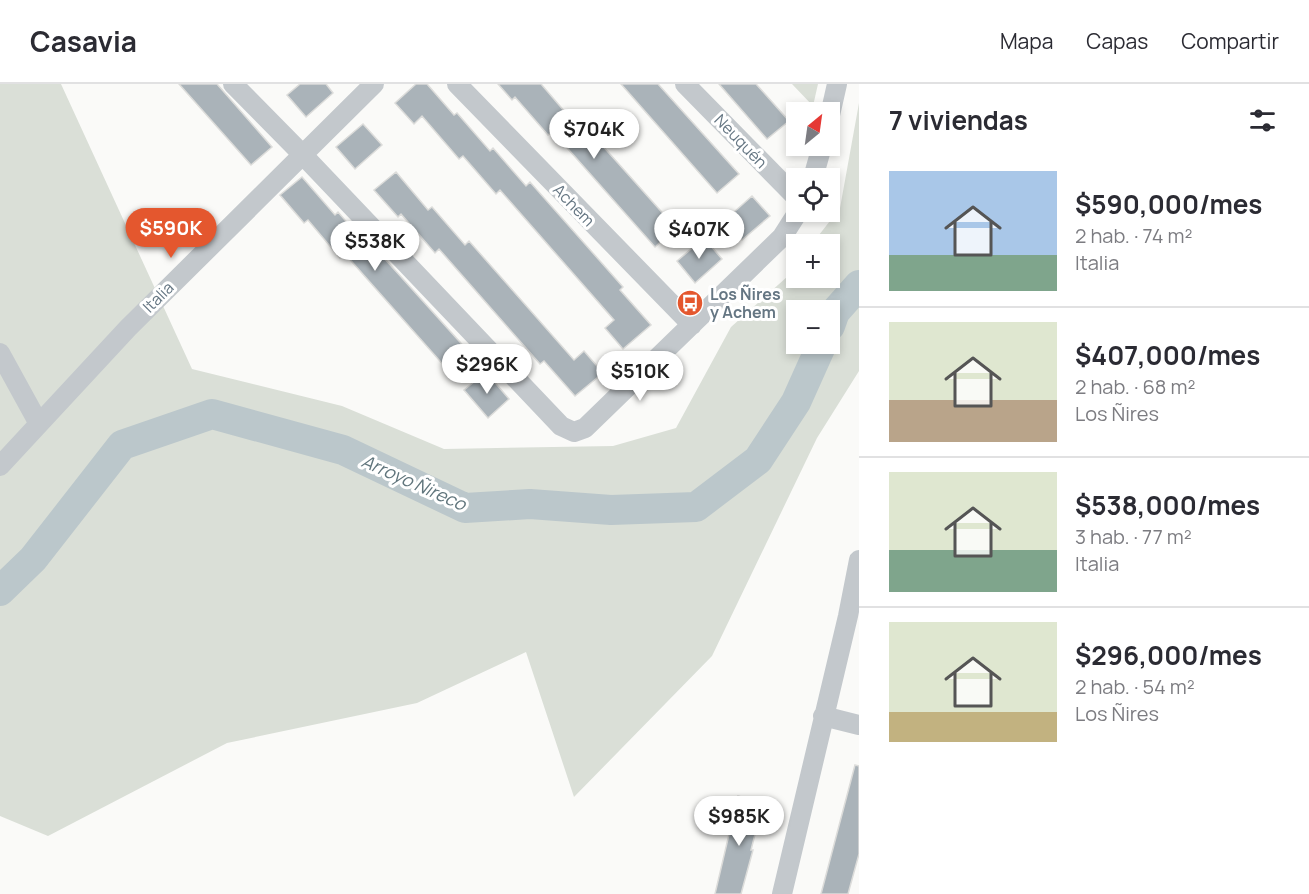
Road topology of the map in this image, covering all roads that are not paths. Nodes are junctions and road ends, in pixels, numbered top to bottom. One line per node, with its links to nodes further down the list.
1 (233, 84): 7 (street)
2 (374, 84): 7 (street, Italia)
3 (457, 84): 10 (street, Achem)
4 (685, 84): 8 (street, Neuquén)
5 (837, 84): 6 (street)
6 (833, 102)
7 (302, 154): 10 (street); 12 (street, Italia)
8 (786, 187)
9 (792, 222): 10 (street)
10 (692, 325)
11 (0, 353): 12 (street)
12 (39, 424): 13 (street, Italia)
13 (0, 466)
14 (859, 560): 15 (street)
15 (823, 716): 16 (street); 17 (street)
16 (859, 724)
17 (782, 894)

